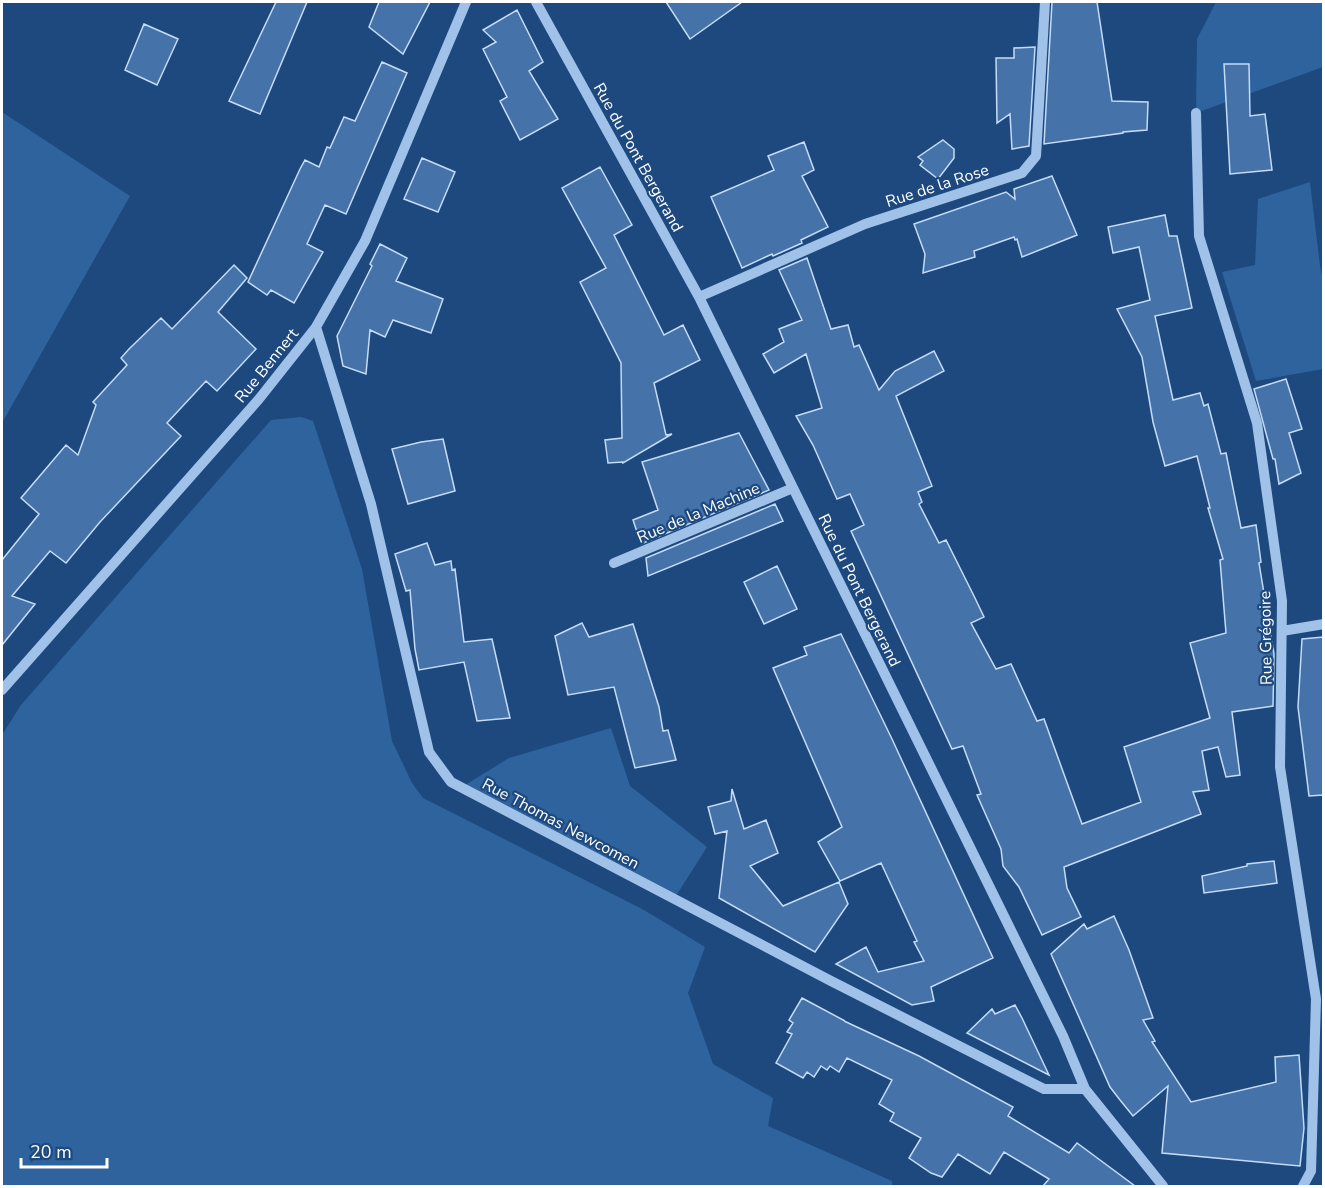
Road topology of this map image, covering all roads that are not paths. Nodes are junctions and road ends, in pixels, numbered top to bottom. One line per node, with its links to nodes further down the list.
1 (466, 2): 6 (street, Rue Bennert)
2 (536, 2): 5 (street, Rue du Pont Bergerand)
3 (1045, 2): 5 (street, Rue de la Rose)
4 (1196, 113): 10 (street, Rue Grégoire)
5 (699, 297): 7 (street, Rue du Pont Bergerand)
6 (316, 327): 11 (street, Rue Bennert); 12 (street, Rue Thomas Newcomen)
7 (793, 488): 8 (street, Rue de la Machine); 12 (street, Rue du Pont Bergerand)
8 (614, 563)
9 (1323, 624): 10 (street)
10 (1282, 631): 14 (street, Rue Grégoire)
11 (2, 690)
12 (1085, 1089): 13 (street, Rue du Pont Bergerand)
13 (1163, 1186)
14 (1303, 1186)

